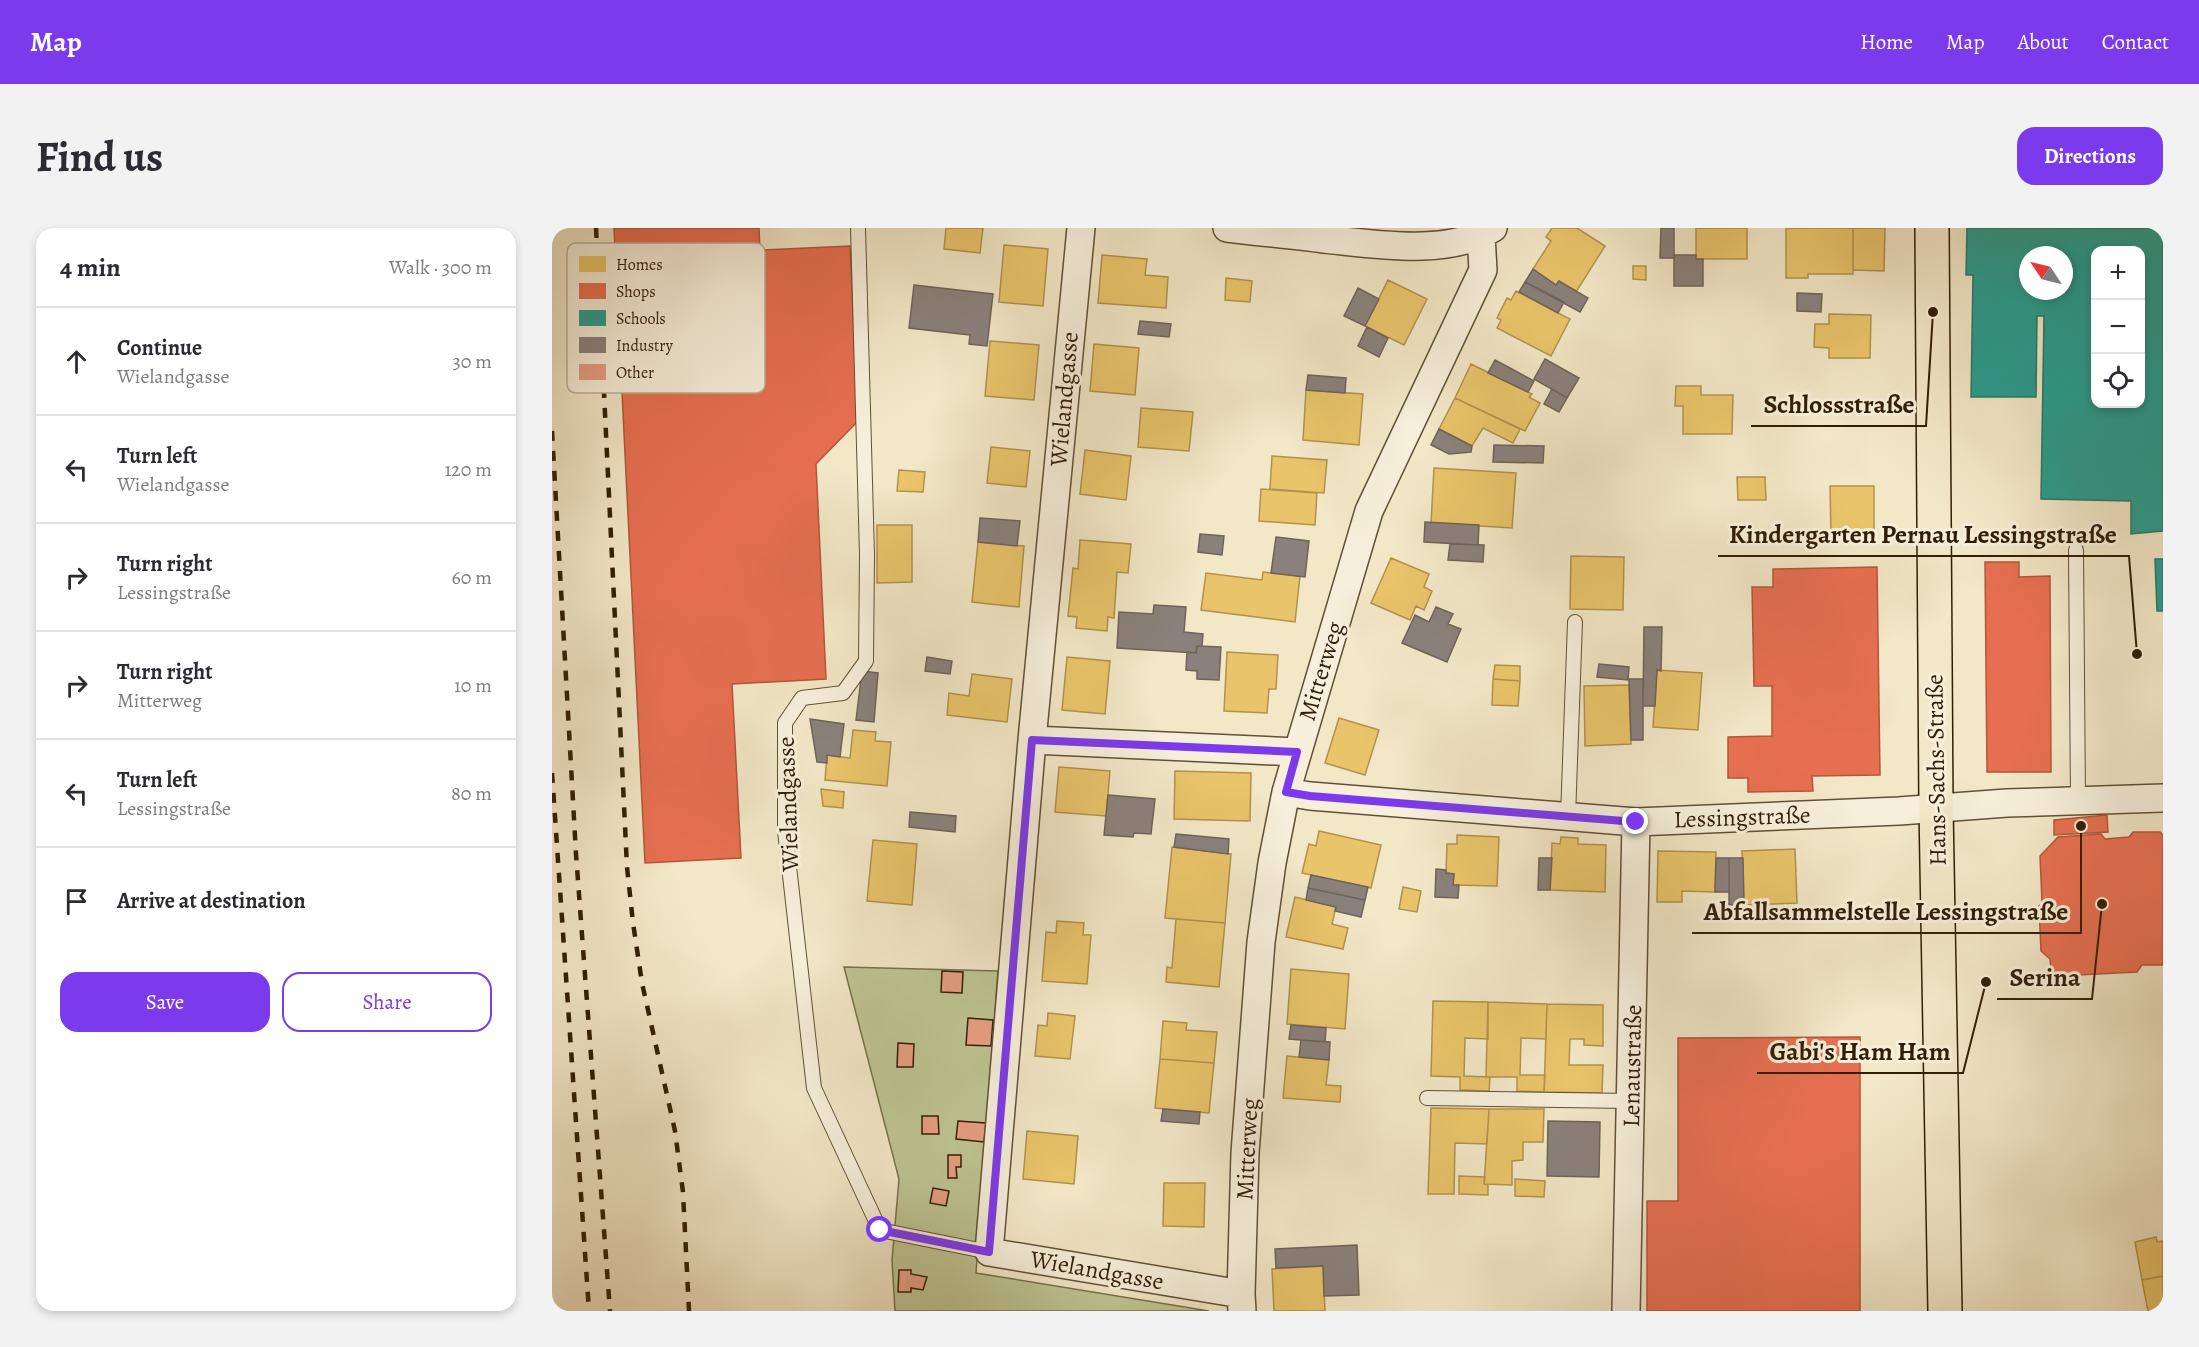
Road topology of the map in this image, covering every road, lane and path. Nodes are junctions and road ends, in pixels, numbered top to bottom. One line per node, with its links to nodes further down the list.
1 (858, 228): 18 (lane, Wielandgasse)
2 (1081, 228): 8 (street, Wielandgasse)
3 (1227, 228): 5 (street)
4 (1932, 228): 13 (main road, Hans-Sachs-Straße)
5 (1487, 232): 9 (street, Mitterweg)
6 (2076, 550): 12 (lane)
7 (1575, 622): 14 (lane)
8 (1032, 740): 9 (street); 18 (street, Wielandgasse)
9 (1297, 752): 10 (street, Mitterweg)
10 (1286, 792): 14 (street, Lessingstraße); 19 (street, Mitterweg)
11 (2163, 798): 12 (street, Lessingstraße)
12 (2078, 801): 13 (street, Lessingstraße)
13 (1936, 808): 15 (street, Lessingstraße); 21 (main road, Hans-Sachs-Straße)
14 (1569, 817): 15 (street, Lessingstraße)
15 (1636, 822): 17 (street, Lenaustraße)
16 (1427, 1098): 17 (lane)
17 (1631, 1101): 20 (street, Lenaustraße)
18 (989, 1252): 19 (street, Wielandgasse)
19 (1241, 1303)
20 (1626, 1311)
21 (1945, 1311)

